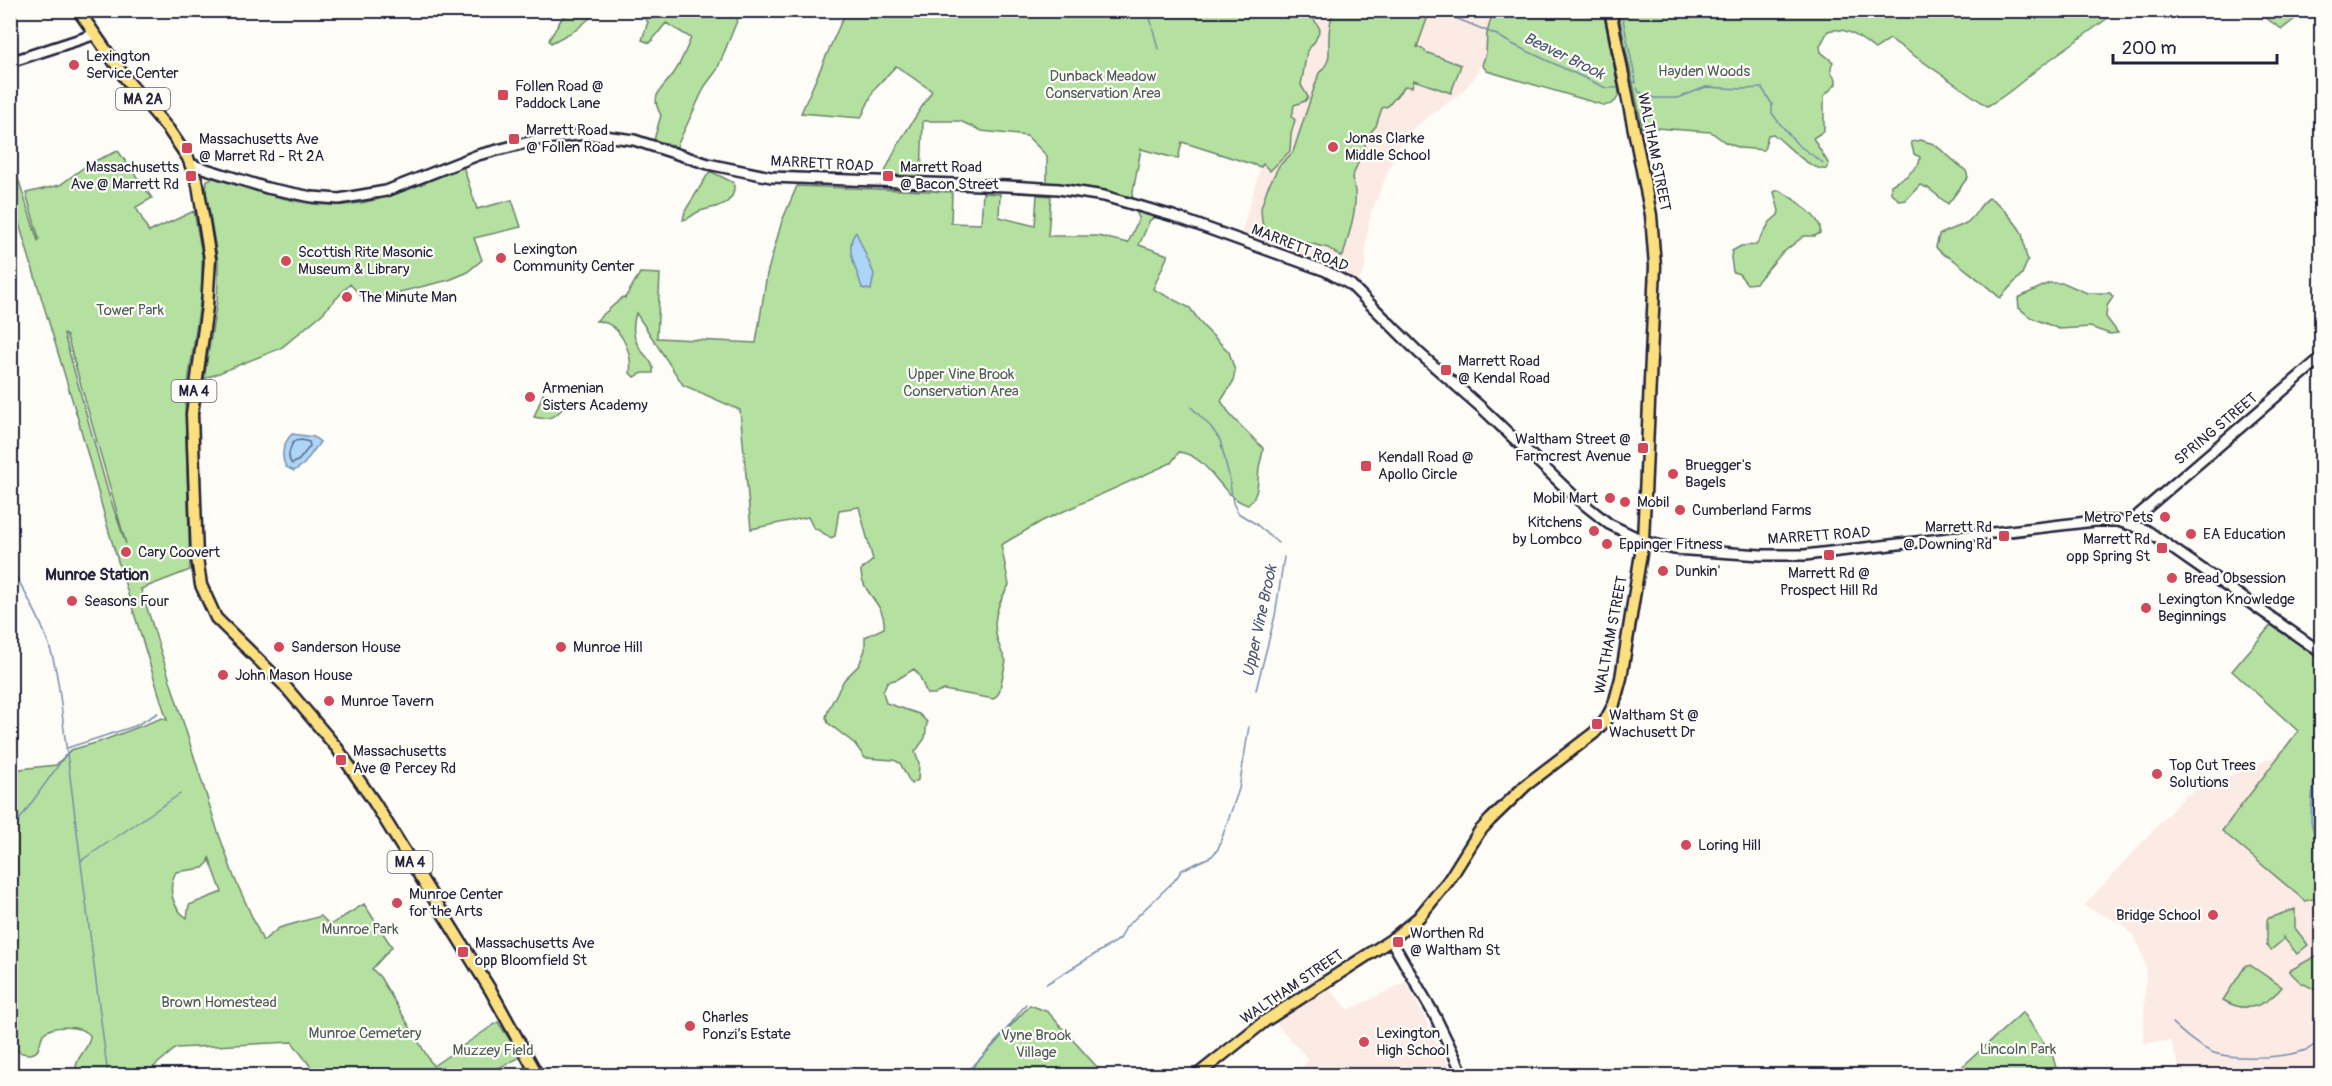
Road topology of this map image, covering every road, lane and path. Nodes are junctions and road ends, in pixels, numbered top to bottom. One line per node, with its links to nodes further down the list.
1 (78, 10): 3 (main road)
2 (1610, 10): 8 (main road, WALTHAM STREET)
3 (93, 35): 4 (main road); 5 (main road, MA 2A)
4 (10, 62)
5 (190, 164): 8 (main road, MARRETT ROAD); 11 (main road, MA 4)
6 (2322, 357): 7 (main road, SPRING STREET)
7 (2129, 523): 8 (main road, MARRETT ROAD); 9 (main road, MARRETT ROAD)
8 (1643, 541): 10 (main road, WALTHAM STREET)
9 (2322, 653)
10 (1391, 940): 12 (main road, WALTHAM STREET); 13 (main road)
11 (538, 1076)
12 (1196, 1076)
13 (1464, 1076)

